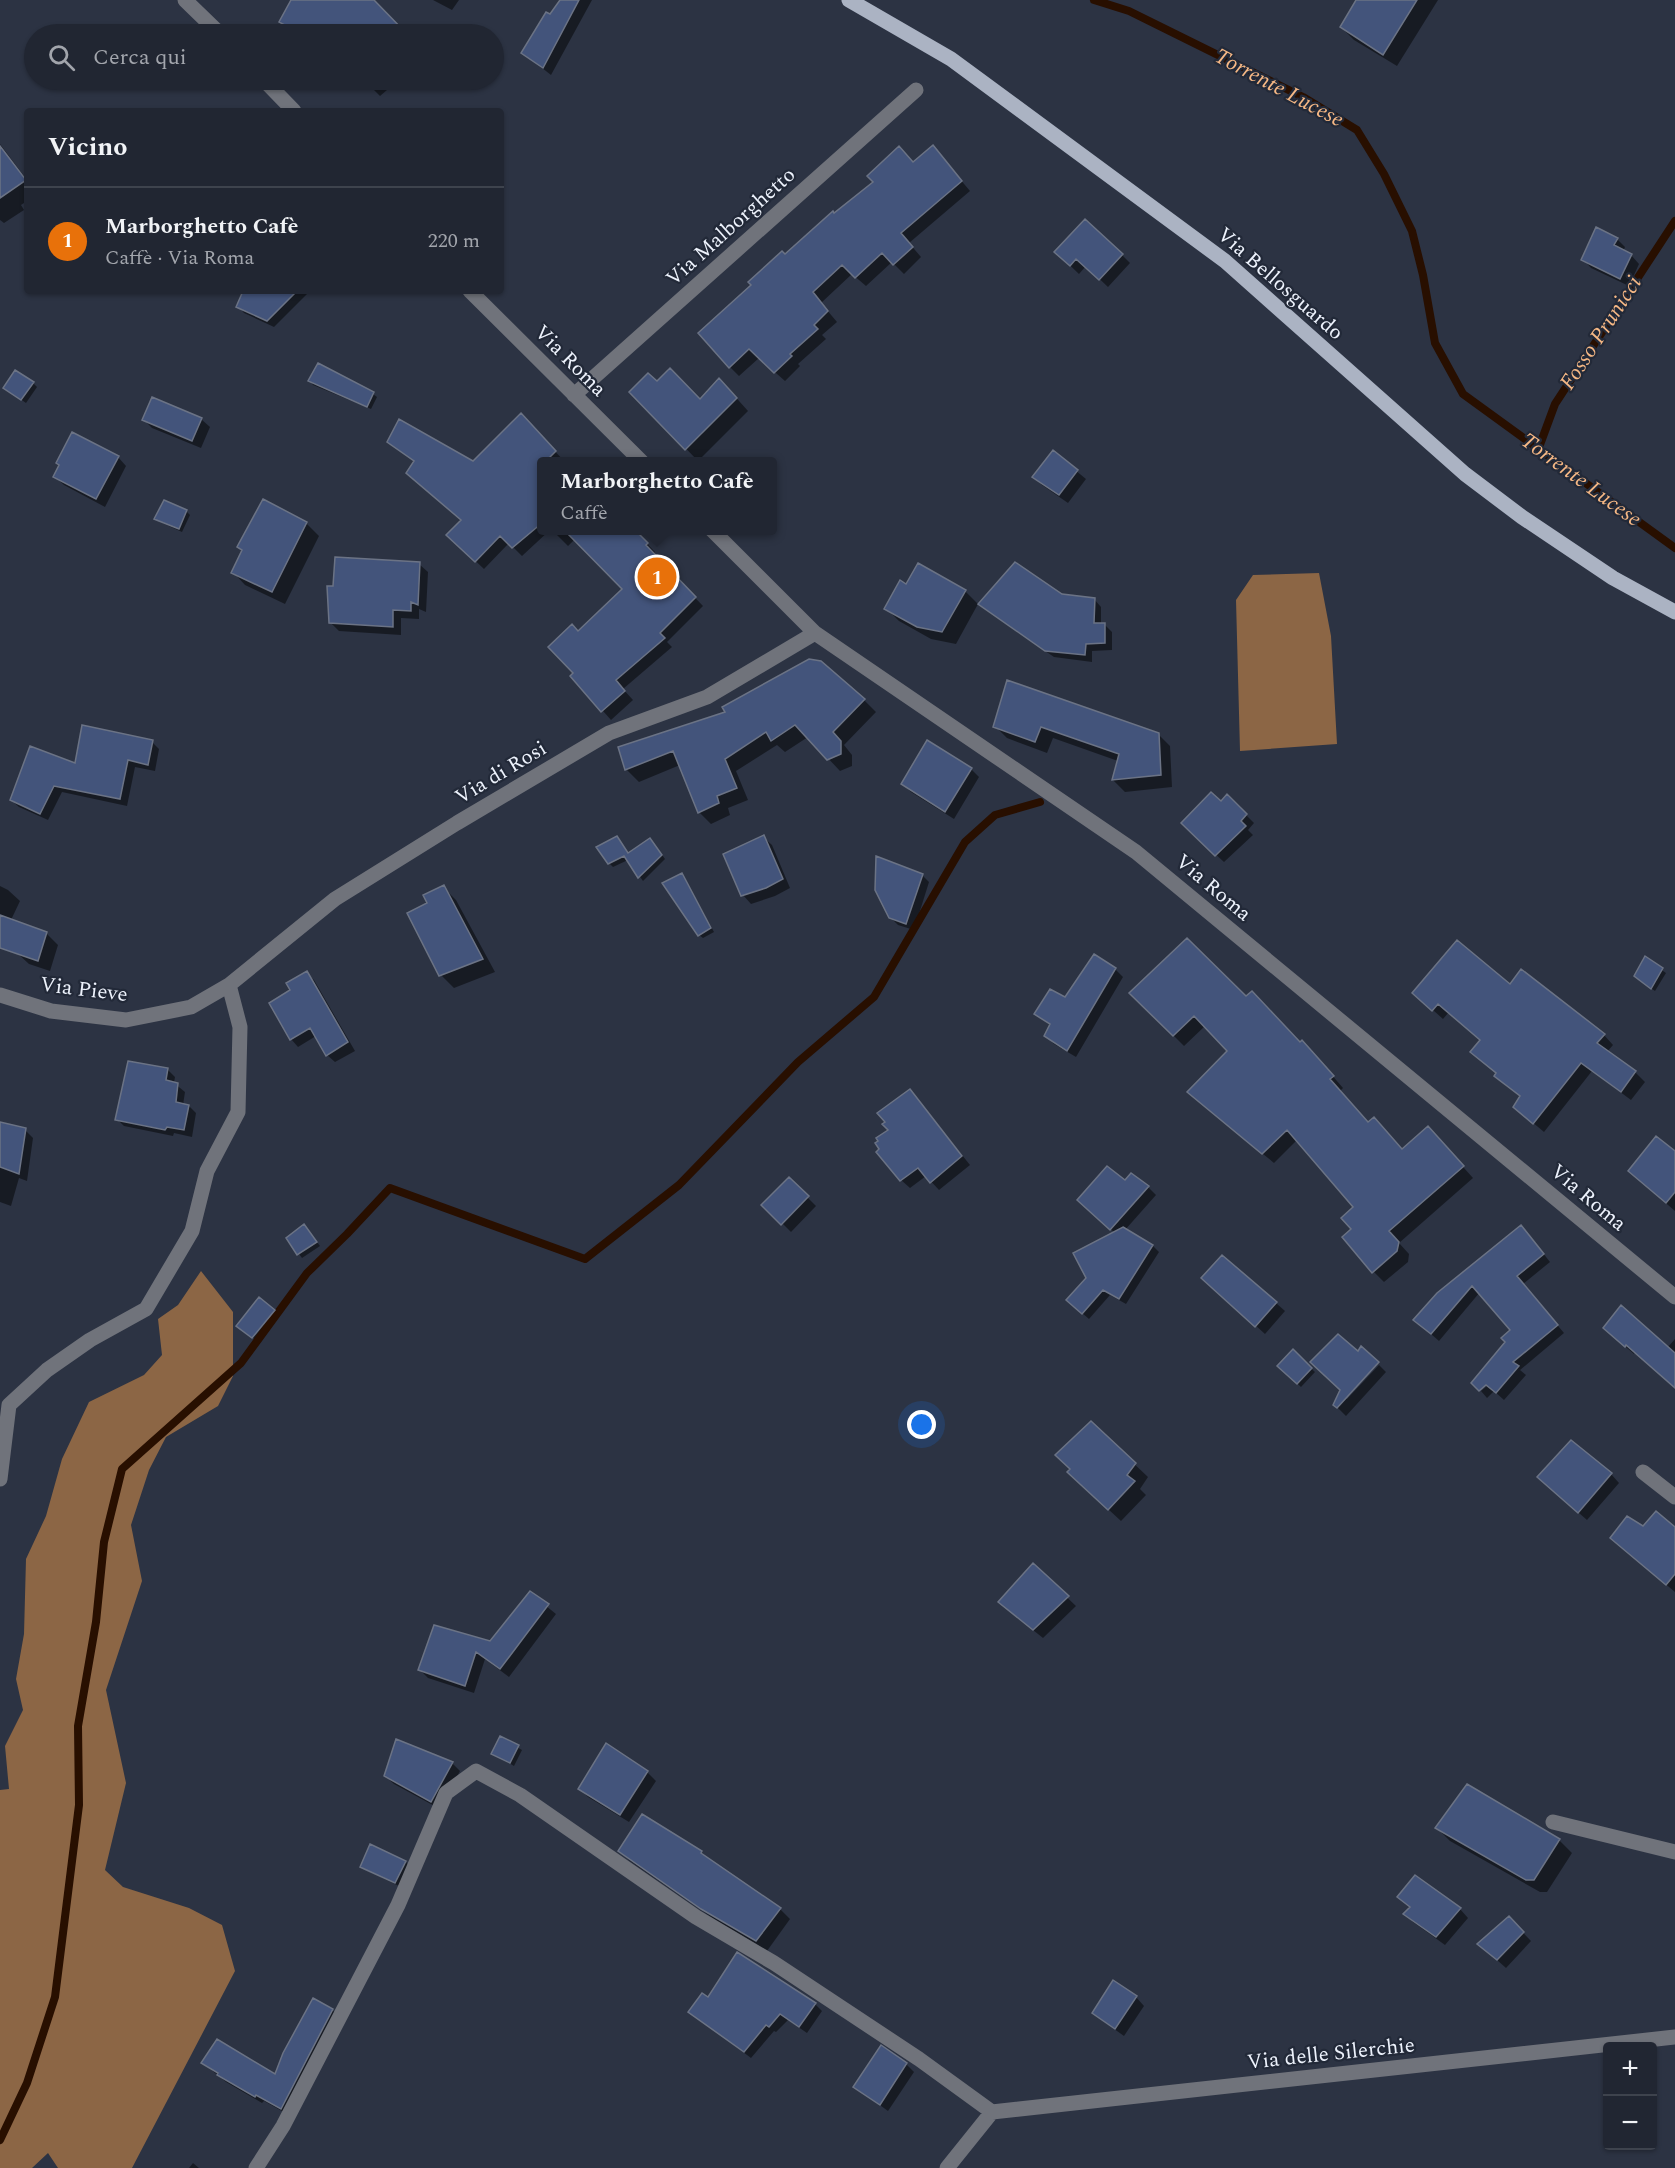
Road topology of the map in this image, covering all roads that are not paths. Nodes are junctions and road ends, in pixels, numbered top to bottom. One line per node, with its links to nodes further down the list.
1 (185, 0): 3 (street)
2 (849, 0): 11 (main road, Via Bellosguardo)
3 (210, 24)
4 (274, 90): 6 (street)
5 (916, 90): 8 (street, Via Malborghetto)
6 (291, 108)
7 (473, 294): 8 (street, Via Roma)
8 (574, 395): 9 (street, Via Roma)
9 (637, 457)
10 (715, 535): 12 (street, Via Roma)
11 (1675, 612)
12 (815, 633): 13 (street, Via di Rosi); 15 (street, Via Roma)
13 (230, 985): 14 (street, Via Pieve); 17 (street)
14 (0, 995)
15 (1675, 1297)
16 (1642, 1472): 18 (street)
17 (0, 1479)
18 (1675, 1497)
19 (1553, 1822): 20 (street)
20 (1675, 1852)
21 (1675, 2037): 22 (street, Via delle Silerchie)
22 (992, 2112): 23 (street); 24 (street)
23 (256, 2168)
24 (947, 2168)

